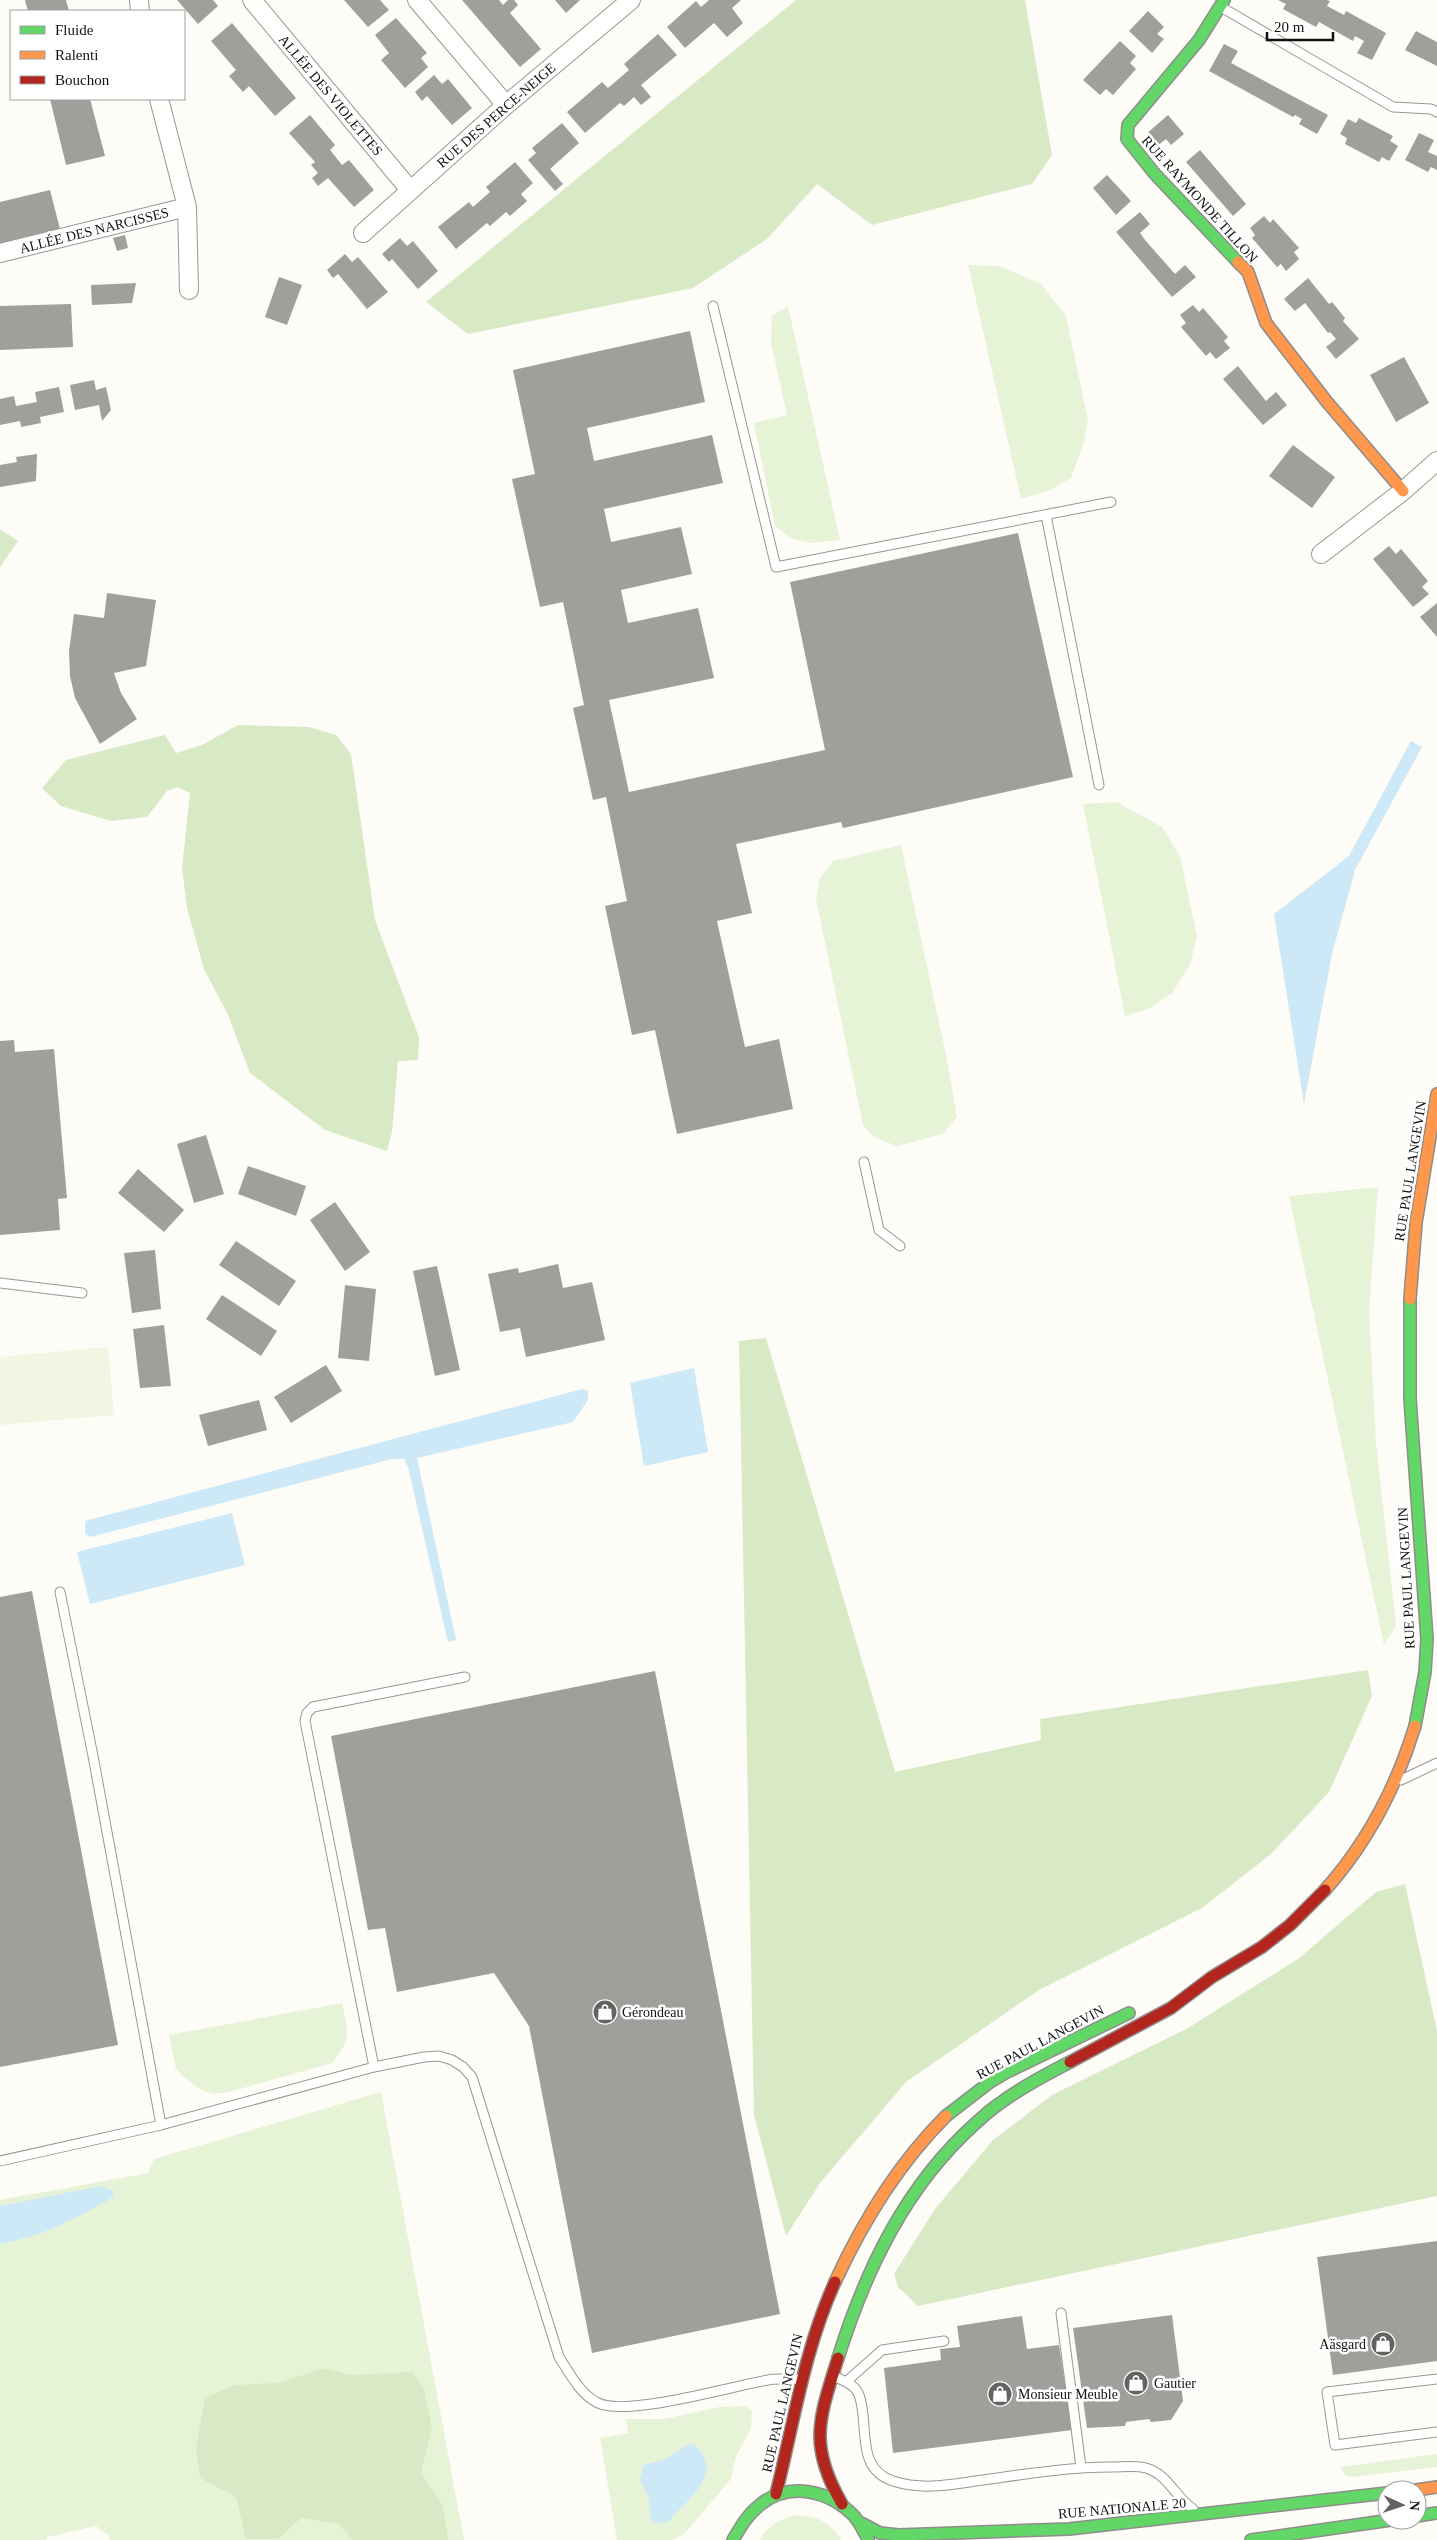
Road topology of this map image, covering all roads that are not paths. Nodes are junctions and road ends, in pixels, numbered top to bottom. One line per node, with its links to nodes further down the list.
1 (252, 0): 8 (street, ALLÉE DES VIOLETTES)
2 (417, 0): 6 (street)
3 (628, 1): 6 (street, RUE DES PERCE-NEIGE)
4 (1222, 3): 7 (lane); 15 (main road, RUE RAYMONDE TILLON)
5 (159, 100): 9 (street, ALLÉE DES NARCISSES)
6 (506, 105): 8 (street, RUE DES PERCE-NEIGE)
7 (1437, 112)
8 (410, 190): 10 (street, RUE DES PERCE-NEIGE)
9 (187, 207): 11 (street, ALLÉE DES NARCISSES); 12 (street, ALLÉE DES NARCISSES)
10 (363, 233)
11 (0, 254)
12 (189, 290)
13 (713, 306): 17 (lane)
14 (1437, 461): 15 (street)
15 (1403, 491): 18 (street)
16 (1111, 502): 17 (lane)
17 (1046, 515): 19 (lane)
18 (1321, 554)
19 (1099, 785)
20 (1437, 1094): 26 (main road, RUE PAUL LANGEVIN)
21 (864, 1162): 22 (lane)
22 (900, 1246)
23 (0, 1283): 24 (lane)
24 (82, 1293)
25 (60, 1592): 35 (lane)
26 (1426, 1651): 27 (lane); 30 (main road, RUE PAUL LANGEVIN)
27 (1437, 1675)
28 (465, 1677): 34 (lane)
29 (1437, 1763): 30 (lane)
30 (1394, 1784): 31 (main road, RUE PAUL LANGEVIN)
31 (1209, 1979): 32 (main road, RUE PAUL LANGEVIN); 39 (main road, RUE PAUL LANGEVIN)
32 (1169, 1995)
33 (1144, 2006): 40 (main road, RUE PAUL LANGEVIN)
34 (374, 2067): 35 (lane); 40 (lane)
35 (161, 2126): 36 (lane)
36 (0, 2161)
37 (1060, 2313): 44 (lane)
38 (944, 2341): 42 (lane)
39 (832, 2376): 40 (main road); 42 (lane); 47 (main road, RUE PAUL LANGEVIN)
40 (801, 2379): 45 (main road, RUE PAUL LANGEVIN)
41 (1437, 2379): 43 (lane)
42 (847, 2381): 44 (lane)
43 (1437, 2432)
44 (1081, 2467): 48 (lane)
45 (776, 2494): 47 (main road); 53 (main road)
46 (1377, 2494): 48 (main road, RUE NATIONALE 20)
47 (842, 2504): 50 (main road)
48 (1203, 2515): 50 (main road, RUE NATIONALE 20)
49 (1377, 2522): 51 (main road)
50 (861, 2523): 54 (main road)
51 (1311, 2532): 52 (main road); 56 (lane)
52 (1285, 2538): 55 (main road)
53 (733, 2540)
54 (868, 2540)
55 (1251, 2540)
56 (1320, 2540)

